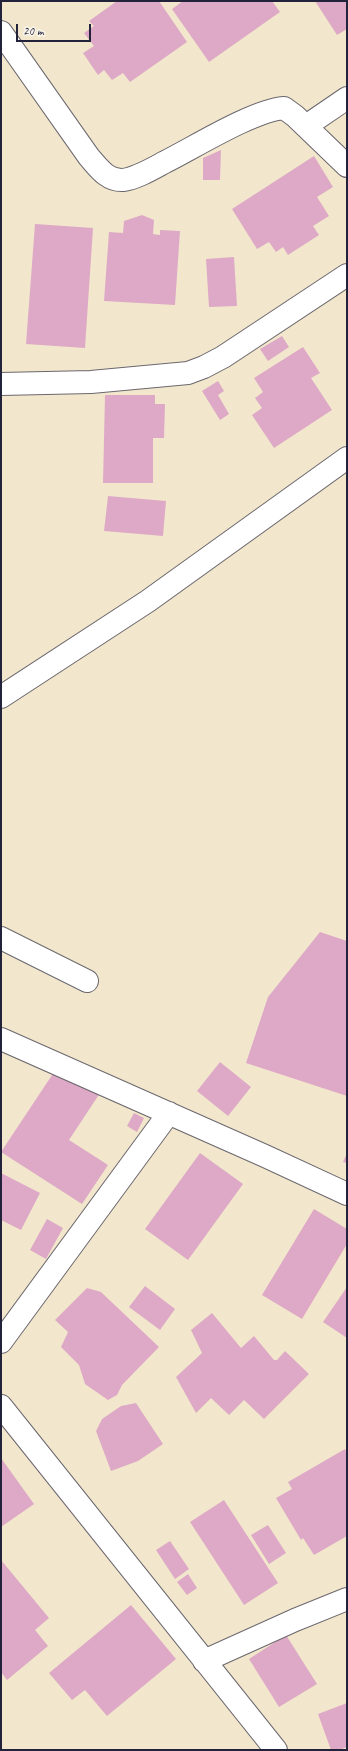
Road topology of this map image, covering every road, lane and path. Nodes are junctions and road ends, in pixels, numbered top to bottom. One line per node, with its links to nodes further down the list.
1 (1, 32): 3 (street)
2 (347, 98): 3 (street)
3 (306, 126): 4 (street)
4 (347, 166)
5 (347, 275): 6 (street)
6 (1, 384)
7 (347, 458): 8 (street)
8 (1, 697)
9 (1, 938): 10 (street)
10 (87, 981)
11 (1, 1039): 12 (street)
12 (169, 1113): 13 (street); 14 (street)
13 (347, 1194)
14 (1, 1342)
15 (1, 1406): 17 (street)
16 (347, 1599): 17 (street)
17 (204, 1661): 18 (street)
18 (276, 1750)

